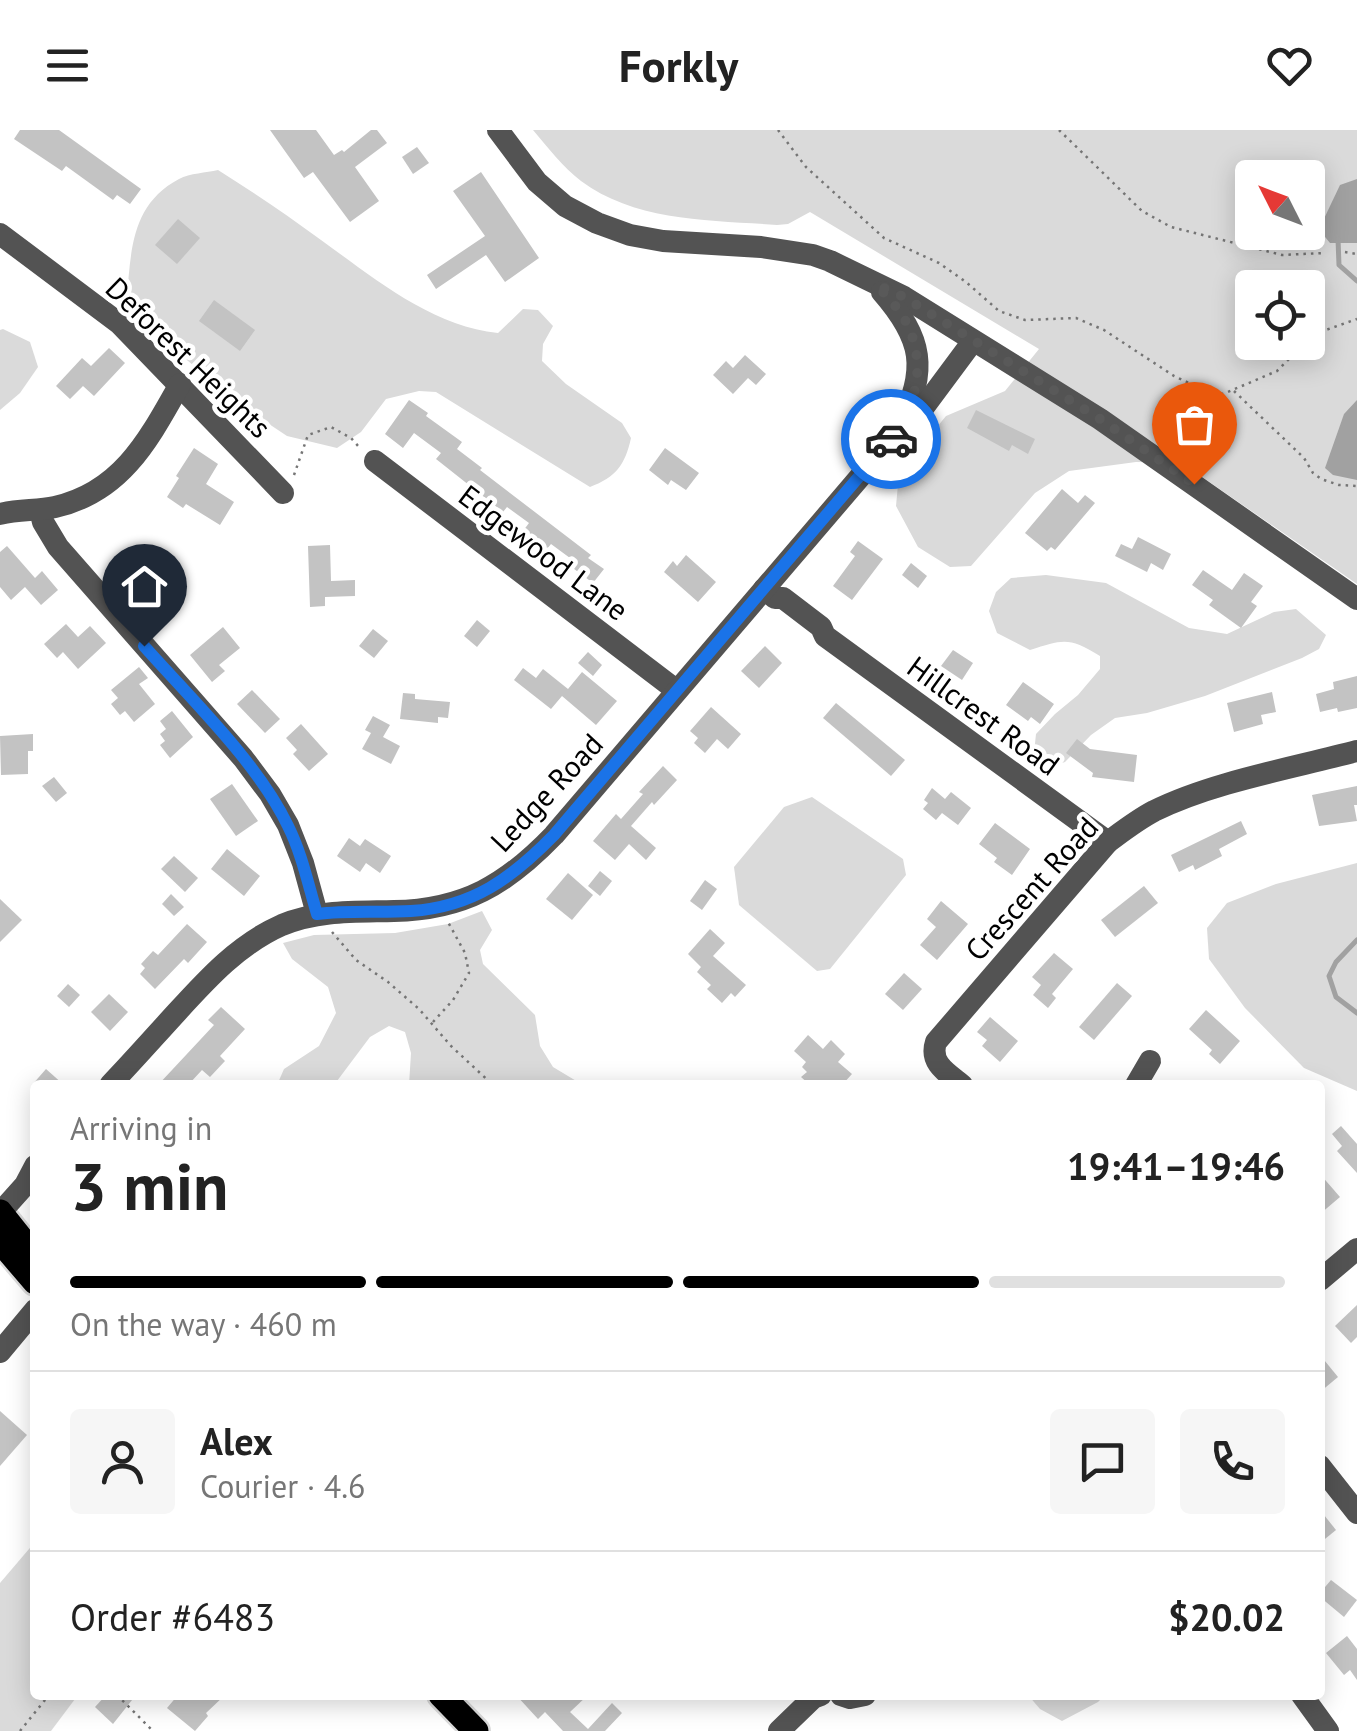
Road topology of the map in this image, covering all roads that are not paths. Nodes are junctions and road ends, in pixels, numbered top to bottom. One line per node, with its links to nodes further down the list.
1 (498, 130): 3 (street)
2 (0, 234): 5 (street, Deforest Heights)
3 (877, 285): 4 (street); 6 (street, Ledge Road)
4 (974, 341): 6 (street, Ledge Road); 12 (street)
5 (180, 384): 8 (street, Deforest Heights); 9 (street)
6 (894, 436): 11 (street, Ledge Road)
7 (375, 462): 13 (street, Edgewood Lane)
8 (283, 493)
9 (40, 510): 10 (street); 16 (street)
10 (0, 514)
11 (770, 593): 13 (street, Ledge Road); 15 (street, Hillcrest Road)
12 (1357, 599)
13 (676, 690): 16 (street, Ledge Road)
14 (1357, 751): 15 (street, Crescent Road)
15 (1108, 842): 19 (street, Crescent Road)
16 (317, 914): 18 (street, Ledge Road)
17 (1150, 1061): 20 (street)
18 (115, 1080)
19 (956, 1080)
20 (1139, 1080)
21 (30, 1170): 23 (street)
22 (30, 1176): 24 (street)
23 (0, 1184)
24 (0, 1212): 27 (main road)
25 (0, 1241): 28 (main road)
26 (1357, 1249): 29 (street)
27 (30, 1250)
28 (30, 1276)
29 (1325, 1276)
30 (30, 1316): 31 (street)
31 (0, 1352)
32 (1325, 1472): 33 (street)
33 (1357, 1513)
34 (447, 1700): 37 (main road)
35 (810, 1700): 38 (street)
36 (1306, 1700): 39 (street)
37 (476, 1731)
38 (779, 1731)
39 (1328, 1731)

